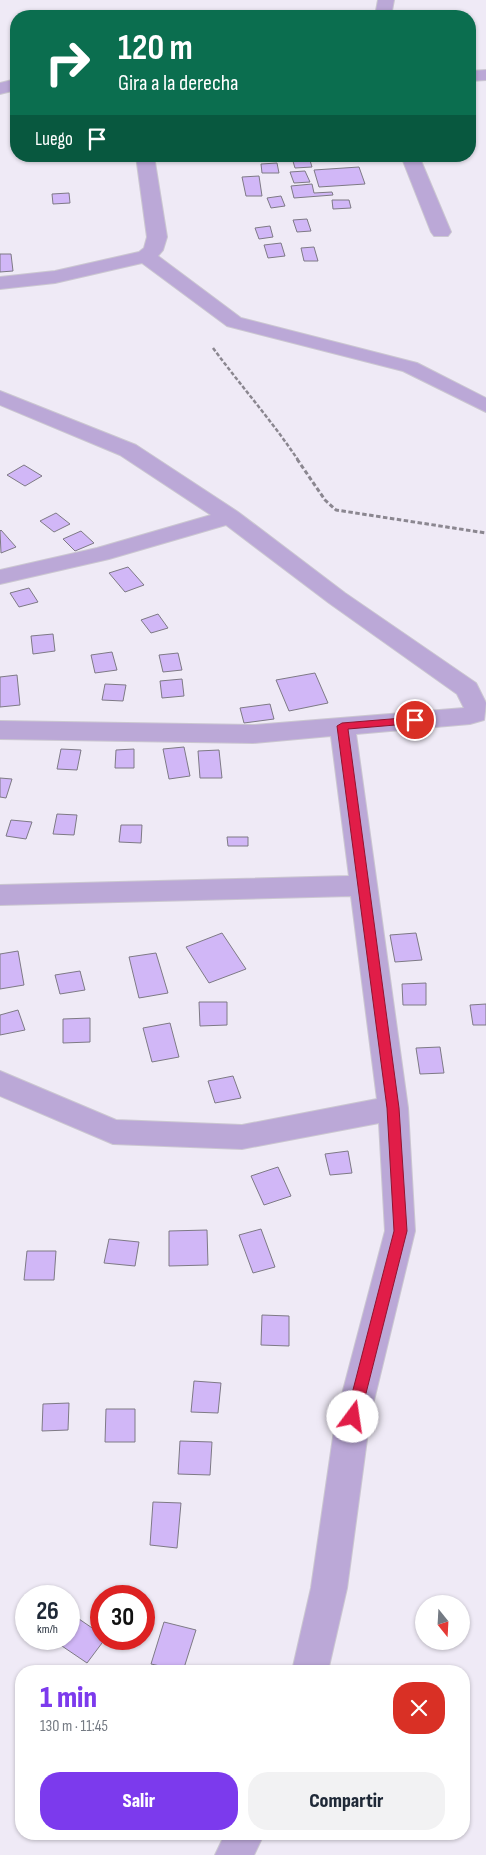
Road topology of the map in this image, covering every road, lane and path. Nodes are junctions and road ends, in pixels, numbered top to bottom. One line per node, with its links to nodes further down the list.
1 (146, 162): 4 (street)
2 (412, 162): 3 (street)
3 (441, 232)
4 (146, 256): 5 (street); 8 (street)
5 (0, 283)
6 (208, 341): 10 (path)
7 (0, 397): 9 (street)
8 (486, 406)
9 (230, 516): 11 (street); 12 (street)
10 (486, 533)
11 (0, 577)
12 (342, 726): 13 (street); 14 (street)
13 (0, 730)
14 (363, 886): 15 (street); 17 (street)
15 (0, 894)
16 (0, 1083): 17 (street)
17 (393, 1108): 18 (street)
18 (311, 1665)
19 (242, 1840): 20 (street)
20 (234, 1855)

